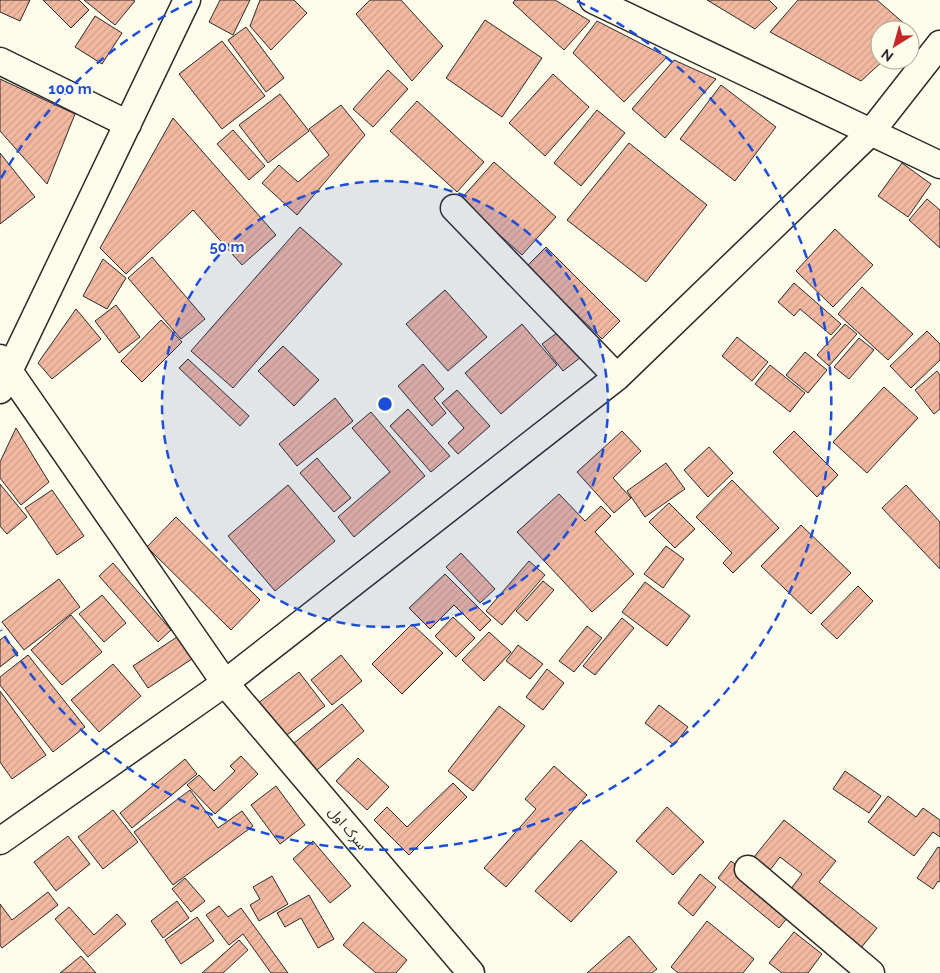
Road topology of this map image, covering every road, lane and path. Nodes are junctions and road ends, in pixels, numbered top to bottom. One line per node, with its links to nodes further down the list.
1 (187, 0): 5 (street)
2 (594, 0): 6 (street)
3 (940, 44): 6 (street)
4 (0, 61): 5 (street)
5 (128, 124): 9 (street)
6 (871, 132): 7 (street); 10 (street)
7 (940, 164)
8 (454, 208): 10 (street)
9 (3, 373): 11 (street, سرک اول)
10 (617, 377): 11 (street)
11 (225, 683): 12 (street); 14 (street, سرک اول)
12 (0, 841)
13 (748, 869): 15 (street)
14 (471, 973)
15 (871, 973)

